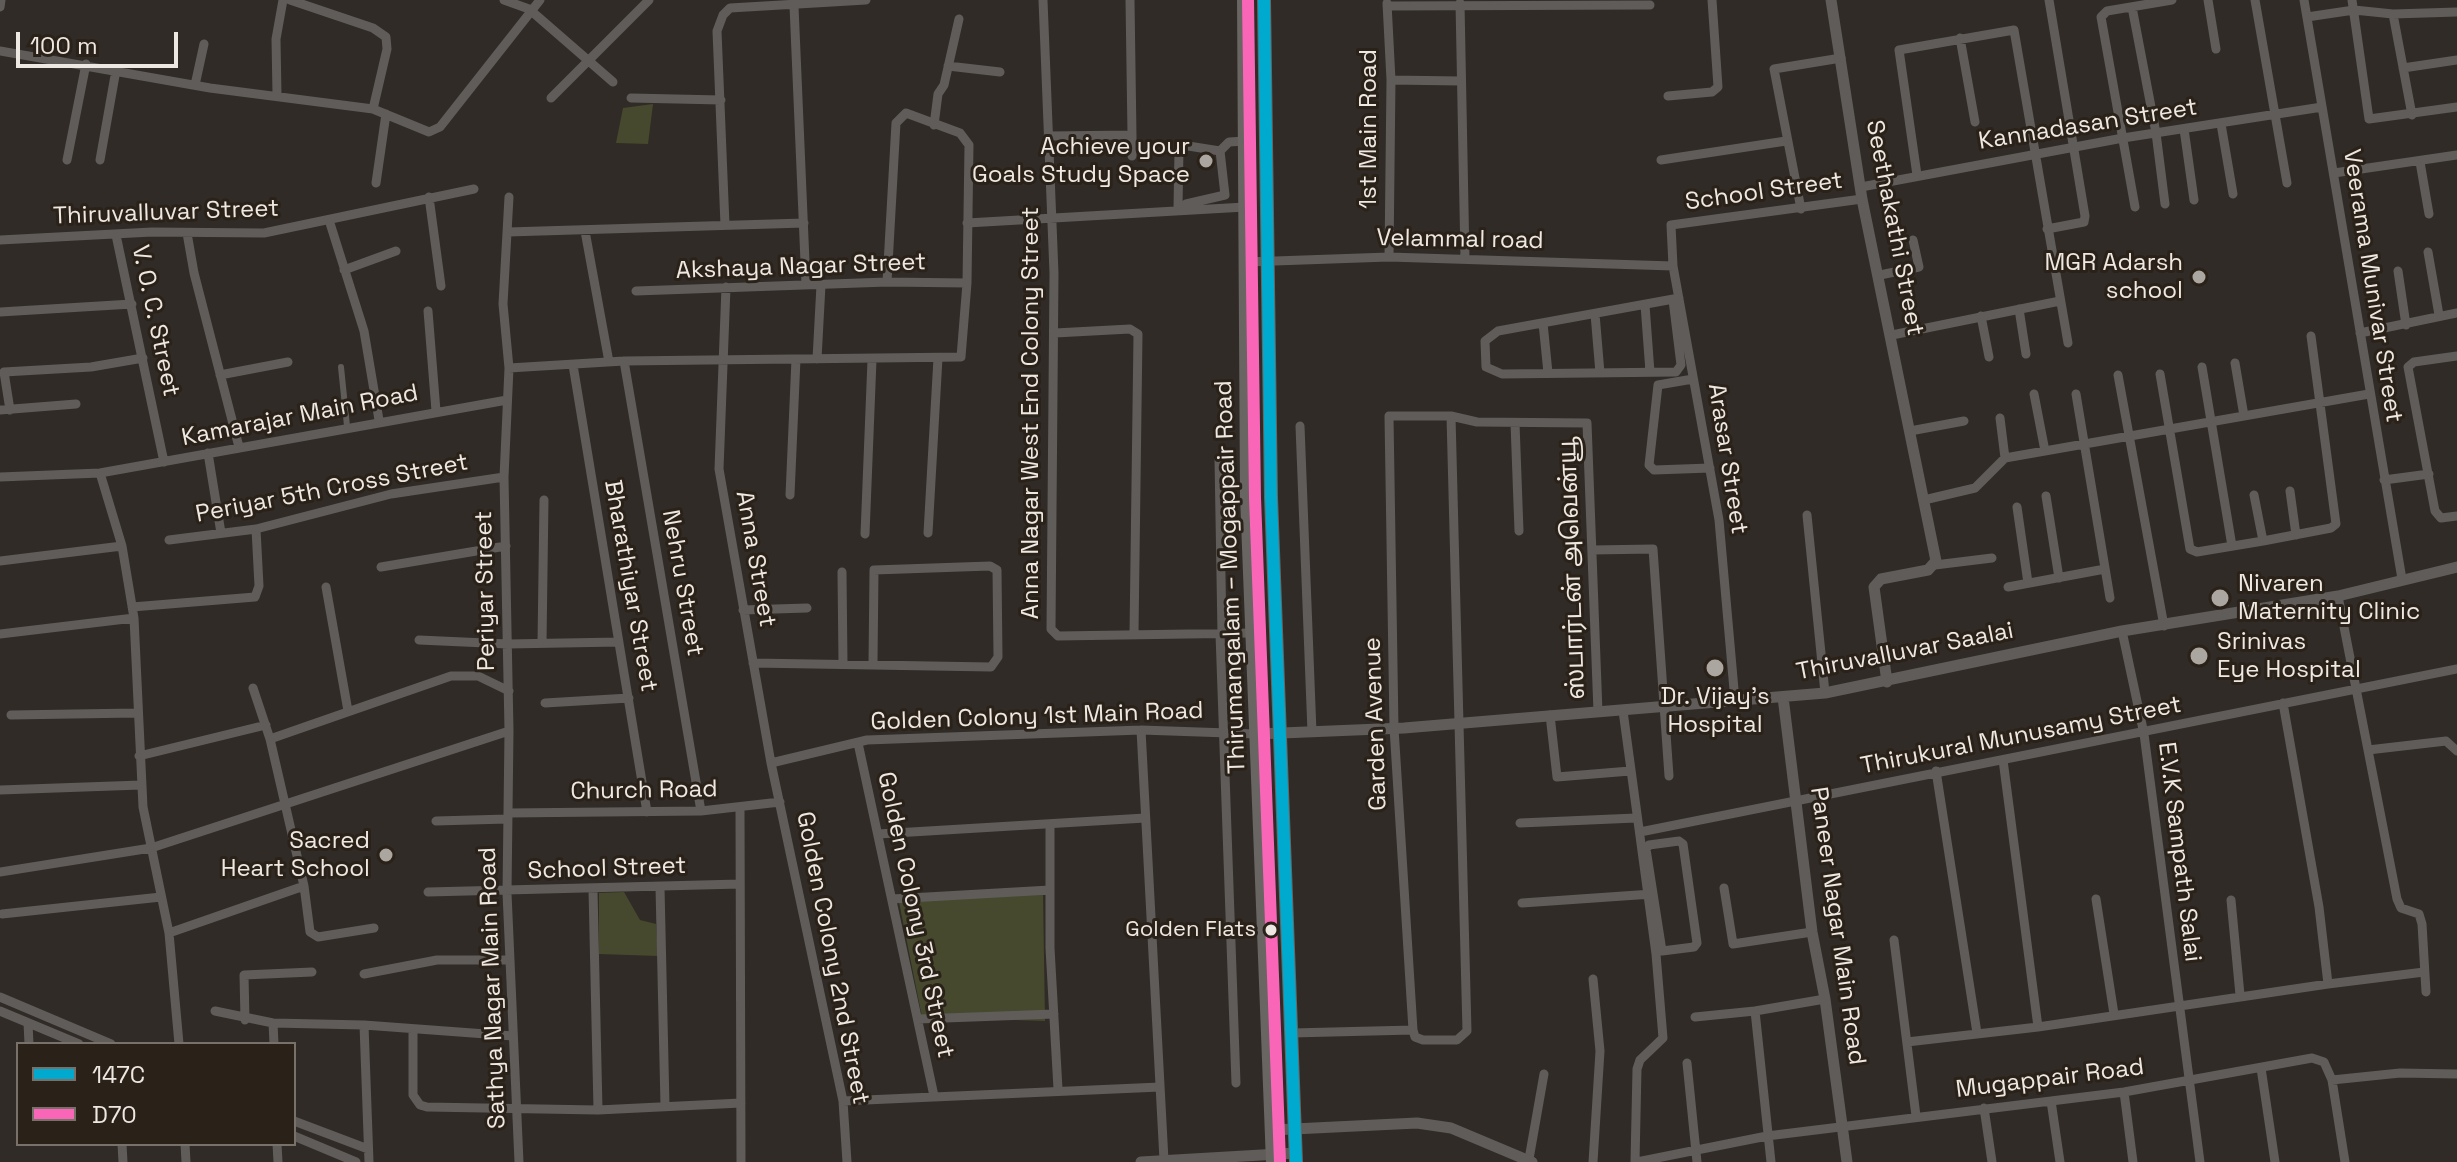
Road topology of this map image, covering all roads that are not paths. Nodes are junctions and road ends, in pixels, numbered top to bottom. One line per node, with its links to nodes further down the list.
1 (1, 0): 24 (street)
2 (283, 0): 47 (street)
3 (290, 0): 54 (street)
4 (504, 0): 26 (street)
5 (540, 0): 26 (street)
6 (649, 0): 37 (street)
7 (866, 0): 23 (street)
8 (1043, 0): 64 (street, Anna Nagar West End Colony Street)
9 (1130, 0): 63 (street)
10 (1244, 0): 66 (main road, Thirumangalam – Mogappair Road)
11 (1264, 0): 109 (main road, Thirumangalam – Mogappair Road)
12 (1712, 0): 48 (street)
13 (1831, 0): 35 (street, Seethakathi Street)
14 (2049, 0): 68 (street)
15 (2172, 0): 25 (street)
16 (2208, 0): 33 (street)
17 (2255, 0): 56 (street)
18 (2304, 0): 29 (street, Veerama Munivar Street)
19 (1387, 3): 20 (street); 43 (street, 1st Main Road)
20 (1460, 3): 21 (street); 44 (street)
21 (1650, 5)
22 (2353, 5): 28 (street); 29 (street); 57 (street)
23 (794, 6): 51 (street); 95 (street)
24 (0, 7)
25 (2132, 7): 62 (street); 65 (street)
26 (529, 9): 37 (street); 55 (street)
27 (2457, 12): 28 (street)
28 (2393, 14): 40 (street)
29 (2307, 17): 52 (street, Veerama Munivar Street)
30 (959, 19): 39 (street)
31 (1960, 38): 58 (street); 70 (street); 78 (street)
32 (204, 44): 46 (street)
33 (2216, 49)
34 (0, 51): 38 (street)
35 (1841, 58): 67 (street); 82 (street, Seethakathi Street)
36 (2457, 60): 40 (street)
37 (586, 61): 45 (street); 49 (street)
38 (86, 64): 41 (street); 73 (street)
39 (948, 66): 42 (street); 60 (street)
40 (2403, 68): 57 (street)
41 (116, 70): 46 (street); 74 (street)
42 (1000, 72)
43 (1391, 80): 44 (street); 108 (street, 1st Main Road)
44 (1461, 81): 110 (street)
45 (613, 82)
46 (195, 85): 47 (street)
47 (277, 95): 54 (street)
48 (1668, 96)
49 (551, 98)
50 (631, 98): 51 (street)
51 (721, 100): 97 (street)
52 (2322, 107): 56 (street, Kannadasan Street); 77 (street, Veerama Munivar Street)
53 (2457, 107): 57 (street)
54 (373, 109): 55 (street)
55 (386, 114): 79 (street)
56 (2275, 115): 59 (street, Kannadasan Street); 80 (street)
57 (2412, 115)
58 (1975, 122)
59 (2221, 124): 61 (street, Kannadasan Street); 83 (street)
60 (934, 125): 96 (street); 116 (street)
61 (2184, 129): 62 (street, Kannadasan Street); 86 (street)
62 (2156, 133): 65 (street, Kannadasan Street); 87 (street)
63 (1132, 135): 64 (street); 72 (street)
64 (1048, 136): 93 (street, Anna Nagar West End Colony Street)
65 (2123, 138): 68 (street, Kannadasan Street); 90 (street)
66 (1245, 141): 69 (street); 89 (main road, Thirumangalam – Mogappair Road)
67 (1786, 141): 75 (street); 91 (street)
68 (2073, 148): 70 (street, Kannadasan Street); 99 (street)
69 (1220, 151): 88 (street); 88 (street)
70 (2033, 154): 78 (street, Kannadasan Street); 99 (street)
71 (2457, 155): 76 (street)
72 (1132, 156)
73 (67, 160)
74 (100, 160)
75 (1661, 160)
76 (2420, 162): 77 (street); 92 (street)
77 (2334, 173): 137 (street, Veerama Munivar Street)
78 (1917, 175): 82 (street, Kannadasan Street)
79 (376, 183)
80 (2287, 183)
81 (474, 189): 84 (street, Thiruvalluvar Street)
82 (1862, 193): 91 (street, School Street); 115 (street, Seethakathi Street)
83 (2233, 194)
84 (429, 197): 94 (street, Thiruvalluvar Street); 120 (street)
85 (509, 197): 101 (street, Periyar Street)
86 (2194, 200)
87 (2165, 204)
88 (1178, 207): 89 (street); 93 (street)
89 (1245, 207): 111 (main road, Thirumangalam – Mogappair Road)
90 (2135, 207)
91 (1801, 209): 98 (street, School Street)
92 (2429, 214)
93 (1051, 217): 96 (street); 136 (street, Anna Nagar West End Colony Street)
94 (329, 220): 102 (street, Thiruvalluvar Street); 113 (street)
95 (804, 223): 97 (street); 118 (street)
96 (967, 223): 117 (street)
97 (725, 225): 100 (street)
98 (1671, 225): 112 (street, Arasar Street)
99 (2047, 229): 124 (street)
100 (585, 231): 101 (street); 152 (street)
101 (508, 232): 157 (street, Periyar Street)
102 (187, 233): 103 (street, Thiruvalluvar Street); 162 (street)
103 (116, 235): 104 (street, Thiruvalluvar Street); 125 (street, V. O. C. Street)
104 (0, 240)
105 (1913, 240): 115 (street)
106 (396, 251): 113 (street)
107 (2428, 252): 132 (street)
108 (1389, 257): 109 (street, Velammal road); 110 (street, Velammal road)
109 (1266, 259): 111 (street, Velammal road); 276 (main road, Thirumangalam – Mogappair Road)
110 (1465, 259): 112 (street, Velammal road)
111 (1246, 262): 239 (main road, Thirumangalam – Mogappair Road)
112 (1673, 266): 123 (street, Arasar Street)
113 (344, 270): 176 (street)
114 (2398, 271): 135 (street)
115 (1880, 275): 138 (street, Seethakathi Street)
116 (887, 282): 117 (street, Akshaya Nagar Street); 119 (street, Akshaya Nagar Street)
117 (967, 283): 145 (street)
118 (806, 285): 119 (street, Akshaya Nagar Street); 121 (street, Akshaya Nagar Street)
119 (821, 285): 147 (street)
120 (441, 286)
121 (726, 287): 122 (street, Akshaya Nagar Street); 148 (street, Anna Street)
122 (636, 291)
123 (1676, 299): 126 (street); 158 (street); 164 (street, Arasar Street)
124 (2060, 301): 127 (street); 140 (street)
125 (132, 304): 129 (street); 144 (street, V. O. C. Street)
126 (1645, 305): 131 (street); 158 (street)
127 (2019, 309): 133 (street); 141 (street)
128 (428, 311): 172 (street)
129 (0, 312)
130 (2457, 313): 132 (street)
131 (1595, 314): 134 (street); 160 (street)
132 (2439, 315): 135 (street)
133 (1981, 316): 138 (street); 143 (street)
134 (1543, 323): 159 (street); 159 (street)
135 (2406, 325): 137 (street)
136 (1055, 333): 241 (street, Anna Nagar West End Colony Street); 241 (street)
137 (2360, 333): 167 (street, Veerama Munivar Street)
138 (1892, 335): 183 (street, Seethakathi Street)
139 (2311, 336): 169 (street)
140 (2068, 343)
141 (2026, 354)
142 (2457, 356): 194 (street)
143 (1989, 357)
144 (143, 358): 171 (street); 191 (street, V. O. C. Street)
145 (938, 358): 149 (street); 210 (street)
146 (796, 359): 147 (street); 148 (street); 199 (street)
147 (817, 359): 149 (street)
148 (723, 360): 150 (street); 235 (street, Anna Street)
149 (872, 360): 211 (street)
150 (624, 361): 152 (street); 294 (street, Nehru Street)
151 (288, 362): 162 (street)
152 (609, 362): 154 (street)
153 (2235, 363): 174 (street)
154 (573, 365): 157 (street); 244 (street, Bharathiyar Street)
155 (341, 367): 180 (street)
156 (2202, 367): 178 (street)
157 (509, 368): 168 (street, Periyar Street)
158 (1650, 372): 160 (street)
159 (1548, 373): 160 (street)
160 (1600, 373)
161 (2160, 374): 182 (street)
162 (220, 375): 186 (street)
163 (2118, 375): 184 (street)
164 (1693, 379): 192 (street, Arasar Street); 192 (street)
165 (2034, 394): 187 (street)
166 (2076, 394): 185 (street)
167 (2369, 394): 169 (street); 197 (street, Veerama Munivar Street)
168 (507, 400): 172 (street, Kamarajar Main Road); 196 (street, Periyar Street)
169 (2321, 403): 174 (street); 212 (street)
170 (76, 404): 171 (street)
171 (5, 410)
172 (436, 411): 176 (street, Kamarajar Main Road)
173 (1451, 416): 179 (street); 268 (street); 270 (street, Garden Avenue)
174 (2244, 416): 178 (street)
175 (2000, 418): 189 (street)
176 (379, 420): 180 (street, Kamarajar Main Road)
177 (1964, 421): 183 (street)
178 (2211, 422): 182 (street); 217 (street)
179 (1515, 423): 208 (street); 218 (street, ஸ்பார்டன் அவென்யூ)
180 (347, 426): 186 (street, Kamarajar Main Road)
181 (1300, 426): 274 (street)
182 (2170, 429): 184 (street); 217 (street)
183 (1910, 431): 203 (street, Seethakathi Street)
184 (2127, 436): 185 (street); 237 (street)
185 (2084, 444): 187 (street); 224 (street)
186 (239, 447): 188 (street, Kamarajar Main Road)
187 (2045, 451): 189 (street)
188 (208, 453): 191 (street, Kamarajar Main Road); 209 (street)
189 (2005, 458): 203 (street)
190 (1219, 459): 242 (street)
191 (164, 462): 193 (street, Kamarajar Main Road)
192 (1710, 468): 258 (street, Arasar Street)
193 (100, 473): 195 (street, Kamarajar Main Road); 215 (street)
194 (2429, 474): 197 (street); 206 (street)
195 (0, 477)
196 (504, 477): 207 (street, Periyar 5th Cross Street); 216 (street, Periyar Street)
197 (2384, 480): 227 (street, Veerama Munivar Street)
198 (2290, 491): 212 (street)
199 (790, 495)
200 (2254, 495): 214 (street)
201 (2046, 496): 226 (street)
202 (544, 500): 245 (street)
203 (1924, 500): 221 (street, Seethakathi Street)
204 (2017, 507): 228 (street)
205 (1807, 515): 255 (street)
206 (2457, 516)
207 (256, 529): 209 (street, Periyar 5th Cross Street); 233 (street)
208 (1519, 531)
209 (221, 533): 213 (street, Periyar 5th Cross Street)
210 (928, 533)
211 (865, 534)
212 (2296, 535): 214 (street)
213 (169, 540)
214 (2263, 541): 217 (street)
215 (122, 546): 220 (street); 233 (street)
216 (506, 546): 222 (street); 246 (street, Periyar Street)
217 (2232, 546)
218 (1592, 550): 261 (street); 264 (street, ஸ்பார்டன் அவென்யூ)
219 (1992, 558): 221 (street)
220 (0, 561)
221 (1935, 565): 251 (street)
222 (381, 567)
223 (2457, 567): 227 (street, Thiruvalluvar Saalai)
224 (2105, 569): 226 (street); 232 (street)
225 (842, 572): 248 (street)
226 (2059, 578): 228 (street)
227 (2402, 579): 231 (street, Thiruvalluvar Saalai)
228 (2028, 583): 230 (street)
229 (326, 587): 262 (street)
230 (2008, 587)
231 (2338, 596): 237 (street, Thiruvalluvar Saalai); 253 (street)
232 (2110, 598)
233 (132, 607): 236 (street)
234 (807, 608): 235 (street)
235 (743, 610): 247 (street, Anna Street)
236 (134, 618): 240 (street); 265 (street)
237 (2164, 626): 238 (street, Thiruvalluvar Saalai)
238 (2122, 631): 251 (street, Thiruvalluvar Saalai); 277 (street, E.V.K Sampath Salai)
239 (1253, 633): 242 (street, Anna Nagar West End Colony Street); 275 (main road, Thirumangalam – Mogappair Road)
240 (0, 634)
241 (1134, 634): 242 (street, Anna Nagar West End Colony Street)
242 (1221, 634): 273 (street)
243 (419, 640): 246 (street)
244 (619, 642): 245 (street); 257 (street, Bharathiyar Street)
245 (542, 643): 246 (street)
246 (508, 644): 254 (street, Periyar Street)
247 (753, 663): 248 (street); 284 (street, Anna Street)
248 (843, 663): 249 (street)
249 (873, 663): 249 (street)
250 (2457, 669): 253 (street, Thirukural Munusamy Street)
251 (1887, 682): 255 (street, Thiruvalluvar Saalai)
252 (253, 688): 269 (street)
253 (2356, 690): 260 (street, Thirukural Munusamy Street); 280 (street)
254 (509, 691): 262 (street); 272 (street, Periyar Street)
255 (1825, 693): 256 (street, Thiruvalluvar Saalai)
256 (1783, 697): 258 (street, Thiruvalluvar Saalai); 290 (street, Paneer Nagar Main Road)
257 (629, 698): 259 (street); 295 (street, Bharathiyar Street)
258 (1735, 701): 261 (street, Thiruvalluvar Saalai)
259 (545, 703)
260 (2283, 703): 277 (street, Thirukural Munusamy Street); 332 (street)
261 (1663, 708): 263 (street, Thiruvalluvar Saalai); 287 (street)
262 (348, 711): 278 (street)
263 (1623, 711): 264 (street, Thiruvalluvar Saalai); 285 (street)
264 (1598, 712): 267 (street, Thiruvalluvar Saalai)
265 (136, 713): 266 (street); 282 (street)
266 (11, 715)
267 (1550, 715): 268 (street, Thiruvalluvar Saalai); 285 (street)
268 (1458, 722): 270 (street, Thiruvalluvar Saalai); 351 (street)
269 (266, 725): 278 (street); 282 (street)
270 (1394, 728): 274 (street, Thiruvalluvar Saalai); 351 (street, Garden Avenue)
271 (1141, 730): 273 (street, Golden Colony 1st Main Road); 279 (street, Golden Colony 1st Main Road); 297 (street)
272 (509, 731): 292 (street); 296 (street, Periyar Street)
273 (1224, 732): 275 (street, Golden Colony 1st Main Road); 367 (street)
274 (1312, 732): 276 (street, Thiruvalluvar Saalai)
275 (1257, 734): 276 (street, Thiruvalluvar Saalai); 382 (main road, Thirumangalam – Mogappair Road)
276 (1281, 734): 352 (main road, Thirumangalam – Mogappair Road)
277 (2144, 734): 283 (street, Thirukural Munusamy Street); 337 (street, E.V.K Sampath Salai)
278 (270, 739): 292 (street)
279 (858, 743): 284 (street, Golden Colony 1st Main Road); 304 (street, Golden Colony 3rd Street)
280 (2368, 750): 281 (street); 329 (street)
281 (2457, 751)
282 (139, 756): 288 (street)
283 (2003, 760): 286 (street, Thirukural Munusamy Street); 349 (street)
284 (771, 763): 291 (street, Golden Colony 2nd Street)
285 (1630, 771): 298 (street)
286 (1936, 771): 290 (street, Thirukural Munusamy Street); 353 (street)
287 (1669, 776)
288 (141, 785): 289 (street); 306 (street)
289 (0, 790)
290 (1797, 800): 302 (street, Thirukural Munusamy Street); 324 (street, Paneer Nagar Main Road)
291 (780, 802): 293 (street, Church Road); 372 (street, Golden Colony 2nd Street)
292 (284, 805): 306 (street); 309 (street)
293 (740, 809): 294 (street, Church Road); 308 (street)
294 (701, 811): 295 (street, Church Road)
295 (647, 812): 296 (street, Church Road)
296 (508, 816): 299 (street, Church Road); 315 (street, Sathya Nagar Main Road)
297 (1145, 818): 301 (street); 368 (street)
298 (1636, 818): 300 (street); 303 (street)
299 (436, 821)
300 (1520, 823)
301 (1050, 824): 304 (street); 313 (street)
302 (1665, 828): 303 (street, Thirukural Munusamy Street); 305 (street)
303 (1640, 832): 316 (street)
304 (878, 834): 318 (street, Golden Colony 3rd Street)
305 (1667, 842): 316 (street); 316 (street)
306 (151, 848): 307 (street); 317 (street)
307 (0, 872)
308 (740, 884): 310 (street, School Street); 374 (street)
309 (304, 886): 323 (street); 325 (street)
310 (660, 887): 312 (street, School Street); 375 (street)
311 (1724, 888): 324 (street)
312 (593, 890): 315 (street, School Street); 378 (street)
313 (1050, 890): 318 (street); 341 (street)
314 (428, 892): 315 (street, School Street)
315 (507, 893): 327 (street, Sathya Nagar Main Road)
316 (1650, 895): 321 (street); 399 (street)
317 (161, 897): 322 (street); 325 (street)
318 (892, 899): 344 (street, Golden Colony 3rd Street)
319 (2096, 899): 342 (street)
320 (2231, 900): 334 (street)
321 (1522, 903)
322 (2, 914)
323 (374, 928)
324 (1812, 932): 336 (street, Paneer Nagar Main Road)
325 (169, 933): 358 (street)
326 (1894, 940): 360 (street)
327 (510, 960): 330 (street); 354 (street, Sathya Nagar Main Road)
328 (312, 972): 345 (street)
329 (2424, 972): 332 (street); 333 (street)
330 (364, 974)
331 (1593, 979): 398 (street)
332 (2328, 984): 334 (street)
333 (2426, 992)
334 (2240, 995): 337 (street)
335 (0, 997): 357 (street)
336 (1825, 999): 340 (street); 381 (street, Paneer Nagar Main Road)
337 (2178, 1005): 342 (street); 365 (street, E.V.K Sampath Salai)
338 (0, 1011): 346 (street)
339 (215, 1011): 345 (street)
340 (1755, 1011): 343 (street); 384 (street)
341 (1054, 1014): 344 (street); 369 (street)
342 (2114, 1014): 349 (street)
343 (1695, 1017)
344 (918, 1019): 371 (street, Golden Colony 3rd Street)
345 (245, 1020): 347 (street)
346 (28, 1023): 355 (street); 356 (street)
347 (273, 1023): 348 (street); 359 (street)
348 (364, 1025): 350 (street); 386 (street)
349 (2038, 1027): 353 (street)
350 (413, 1030): 354 (street); 377 (street)
351 (1413, 1030): 352 (street)
352 (1292, 1033): 383 (main road, Thirumangalam – Mogappair Road)
353 (1977, 1033): 360 (street)
354 (513, 1036): 377 (street, Sathya Nagar Main Road)
355 (29, 1042)
356 (74, 1042)
357 (106, 1042)
358 (179, 1042)
359 (274, 1042)
360 (1907, 1042): 379 (street)
361 (1687, 1063): 387 (street)
362 (2261, 1068): 365 (street, Mugappair Road); 366 (street, Mugappair Road); 407 (street)
363 (1544, 1074): 391 (street)
364 (2457, 1074): 366 (street)
365 (2187, 1079): 370 (street, Mugappair Road); 406 (street, E.V.K Sampath Salai)
366 (2332, 1080): 408 (street)
367 (1236, 1083)
368 (1160, 1087): 369 (street); 390 (street)
369 (1058, 1089): 371 (street)
370 (2124, 1092): 373 (street, Mugappair Road); 405 (street)
371 (934, 1096): 372 (street)
372 (843, 1101): 396 (street, Golden Colony 2nd Street)
373 (2051, 1101): 376 (street, Mugappair Road); 404 (street)
374 (741, 1103): 375 (street); 395 (street)
375 (665, 1106): 378 (street)
376 (1984, 1108): 379 (street, Mugappair Road); 403 (street)
377 (517, 1109): 378 (street); 394 (street, Sathya Nagar Main Road)
378 (598, 1110)
379 (1916, 1116): 381 (street, Mugappair Road)
380 (296, 1122): 386 (street)
381 (1843, 1126): 384 (street, Mugappair Road); 402 (street, Paneer Nagar Main Road)
382 (1273, 1130): 383 (street); 389 (main road, Thirumangalam – Mogappair Road)
383 (1295, 1130): 388 (main road, Thirumangalam – Mogappair Road); 391 (street)
384 (1767, 1136): 387 (street, Mugappair Road); 401 (street)
385 (296, 1137): 392 (street)
386 (368, 1149): 393 (street)
387 (1695, 1149): 399 (street, Mugappair Road); 400 (street)
388 (1296, 1157): 389 (street)
389 (1274, 1158): 390 (street)
390 (1164, 1160): 397 (street)
391 (1530, 1161)
392 (356, 1162)
393 (369, 1162)
394 (519, 1162)
395 (741, 1162)
396 (847, 1162)
397 (1141, 1162)
398 (1593, 1162)
399 (1636, 1162)
400 (1697, 1162)
401 (1771, 1162)
402 (1847, 1162)
403 (1992, 1162)
404 (2060, 1162)
405 (2133, 1162)
406 (2200, 1162)
407 (2275, 1162)
408 (2345, 1162)

